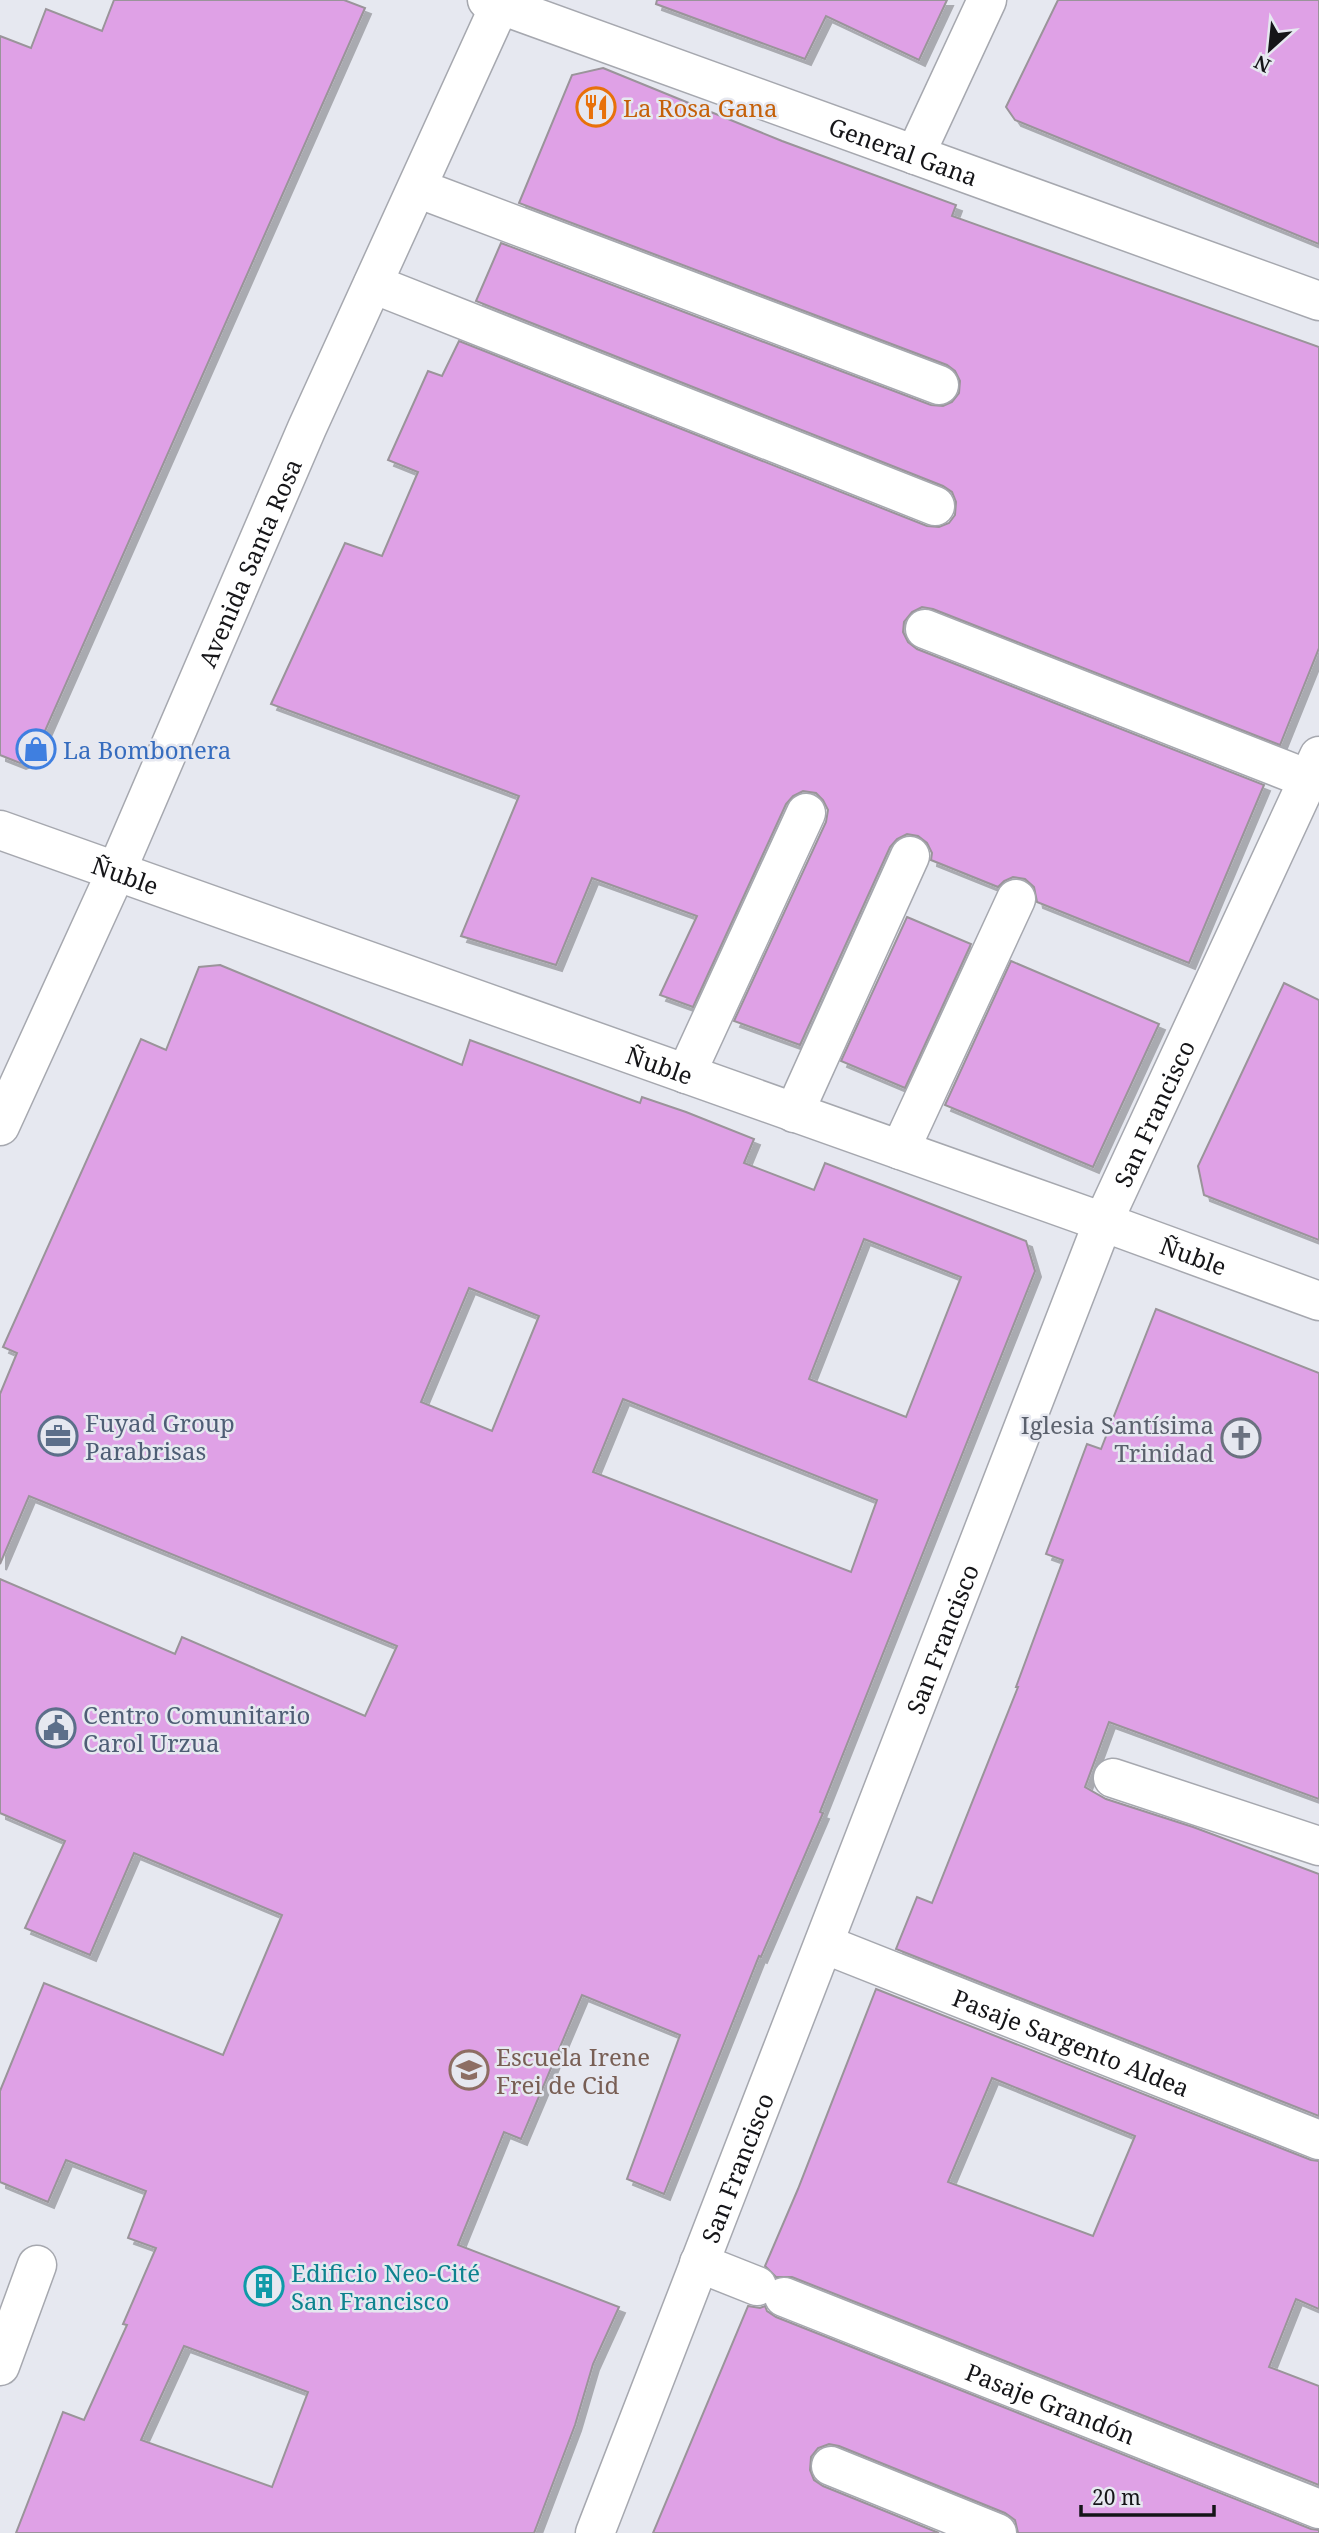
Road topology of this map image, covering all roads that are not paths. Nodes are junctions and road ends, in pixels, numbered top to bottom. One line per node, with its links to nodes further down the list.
1 (987, 0): 3 (street)
2 (496, 2): 3 (street, General Gana); 4 (street, Avenida Santa Rosa)
3 (915, 155): 6 (street, General Gana)
4 (417, 188): 5 (street, Avenida Santa Rosa); 7 (street)
5 (373, 284): 8 (street); 14 (street, Avenida Santa Rosa)
6 (1319, 301)
7 (939, 385)
8 (935, 506)
9 (925, 629): 10 (street)
10 (1314, 768): 20 (street, San Francisco)
11 (806, 813): 16 (street)
12 (0, 830): 14 (street, Ñuble)
13 (910, 856): 17 (street)
14 (116, 872): 16 (street, Ñuble); 18 (street, Avenida Santa Rosa)
15 (1016, 899): 19 (street)
16 (686, 1074): 17 (street, Ñuble)
17 (794, 1112): 19 (street, Ñuble)
18 (0, 1126)
19 (900, 1150): 20 (street, Ñuble)
20 (1103, 1222): 21 (street, Ñuble); 24 (street, San Francisco)
21 (1319, 1301)
22 (1113, 1778): 23 (street)
23 (1319, 1846)
24 (824, 1944): 25 (street, Pasaje Sargento Aldea); 26 (street, San Francisco)
25 (1319, 2140)
26 (699, 2263): 30 (street, Pasaje Grandón); 31 (street, San Francisco)
27 (37, 2265): 28 (street)
28 (0, 2366)
29 (831, 2466): 32 (street)
30 (1319, 2509)
31 (595, 2533)
32 (998, 2533)

